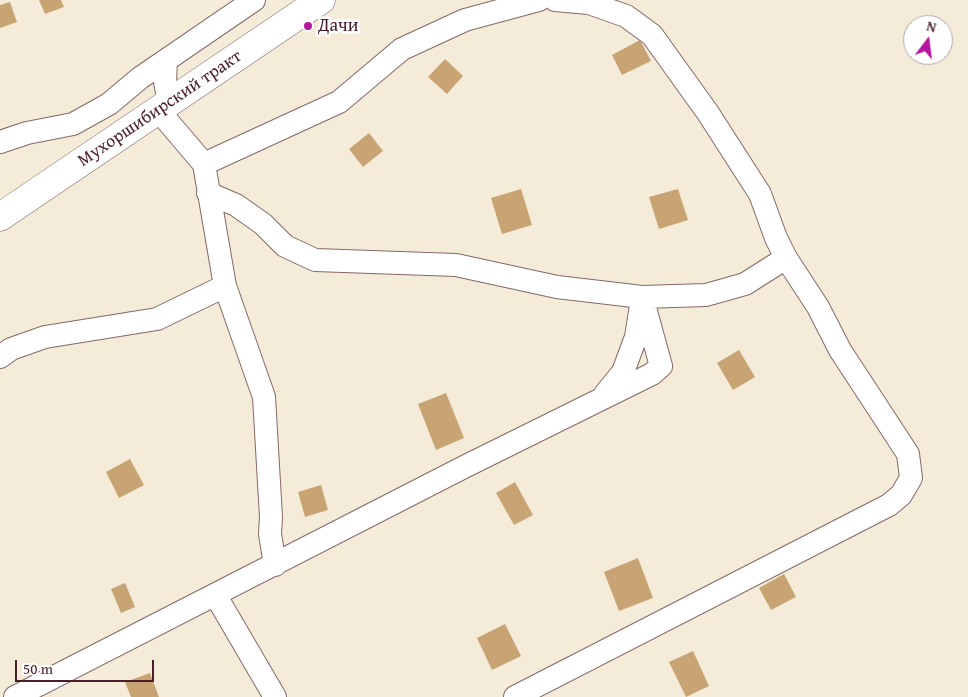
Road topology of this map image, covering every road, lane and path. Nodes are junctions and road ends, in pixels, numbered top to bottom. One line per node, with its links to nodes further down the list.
1 (254, 0): 5 (street)
2 (321, 0): 6 (main road, Мухоршибирский тракт)
3 (539, 0): 8 (street)
4 (555, 0): 11 (street)
5 (166, 60): 6 (street); 7 (street)
6 (164, 107): 8 (street); 10 (main road, Мухоршибирский тракт)
7 (0, 142)
8 (204, 164): 9 (street)
9 (208, 194): 12 (street); 13 (street)
10 (0, 217)
11 (786, 258): 13 (street); 20 (street)
12 (225, 286): 14 (street); 16 (street)
13 (642, 297): 15 (street); 15 (street)
14 (0, 357)
15 (600, 400): 16 (street)
16 (275, 565): 17 (street)
17 (216, 596): 18 (street); 19 (street)
18 (15, 697)
19 (275, 697)
20 (515, 697)

